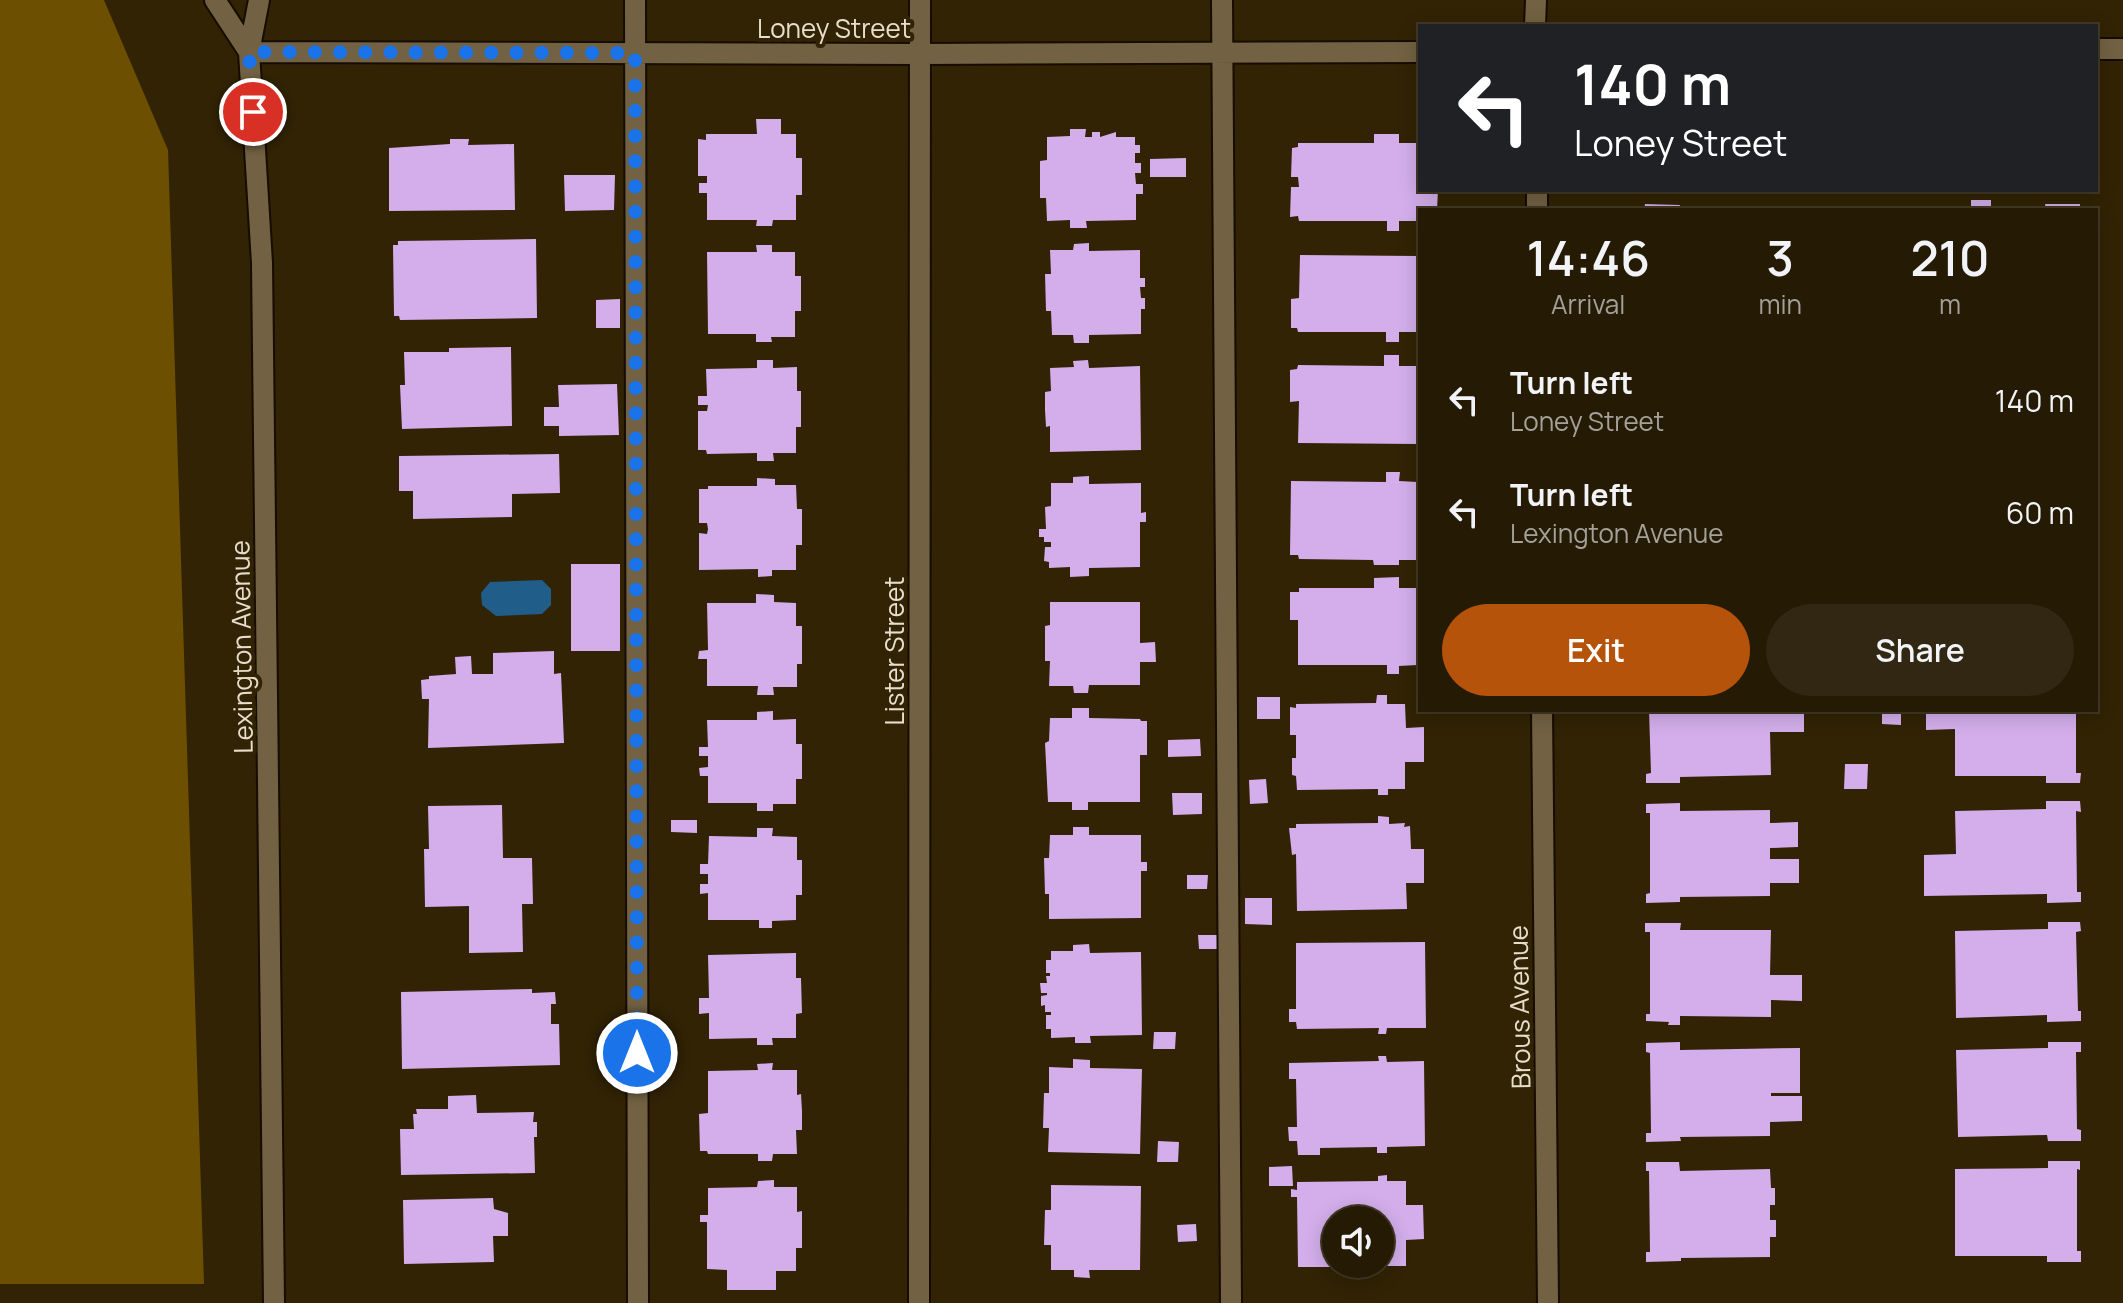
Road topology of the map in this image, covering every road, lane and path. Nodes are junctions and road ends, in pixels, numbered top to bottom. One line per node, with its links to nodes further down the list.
1 (215, 0): 10 (street, Lexington Avenue)
2 (259, 0): 10 (street)
3 (635, 0): 12 (street)
4 (920, 0): 14 (street, Lister Street)
5 (1222, 0): 13 (street)
6 (1536, 0): 7 (street)
7 (1535, 24)
8 (2098, 49): 9 (street)
9 (2123, 49)
10 (249, 52): 12 (street, Loney Street); 16 (street, Lexington Avenue)
11 (1418, 52): 13 (street, Loney Street)
12 (635, 53): 14 (street, Loney Street); 17 (street)
13 (1222, 53): 14 (street, Loney Street); 19 (street)
14 (921, 54): 18 (street, Lister Street)
15 (1542, 712): 20 (street, Brous Avenue)
16 (274, 1303)
17 (638, 1303)
18 (919, 1303)
19 (1231, 1303)
20 (1548, 1303)

